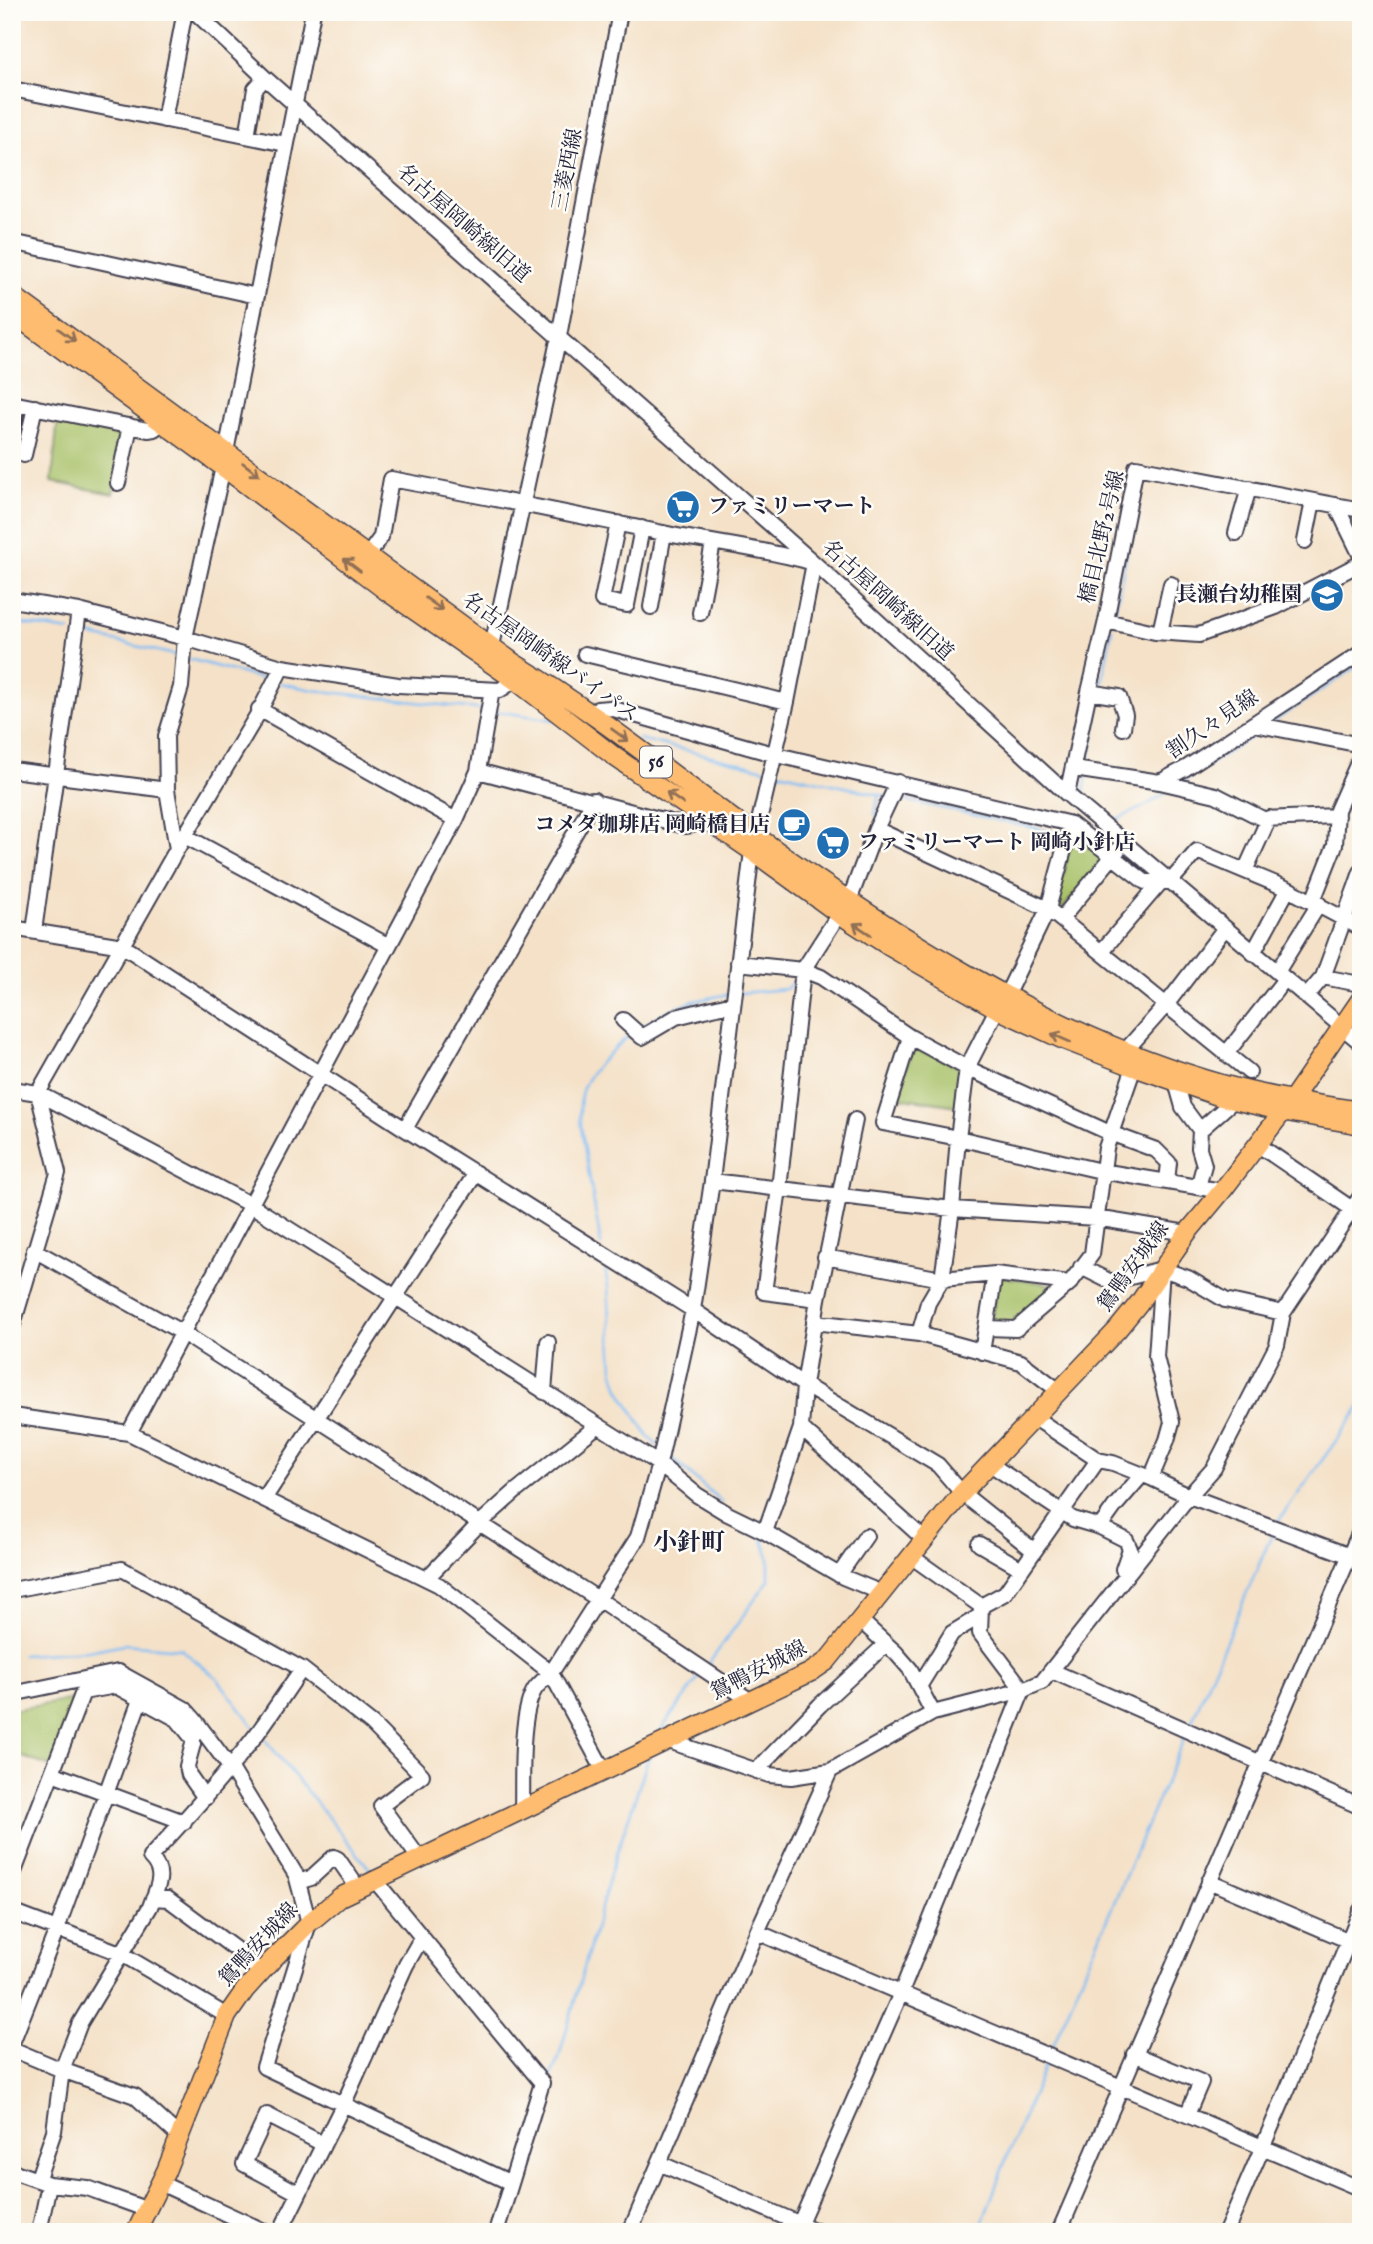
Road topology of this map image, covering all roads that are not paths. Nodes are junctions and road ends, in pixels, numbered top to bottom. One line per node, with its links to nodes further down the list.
1 (188, 12): 8 (street)
2 (195, 12): 5 (street, 名古屋岡崎線旧道)
3 (313, 12): 7 (street)
4 (620, 12): 15 (street, 三菱西線)
5 (265, 78): 7 (street, 名古屋岡崎線旧道); 9 (street)
6 (12, 89): 8 (street)
7 (294, 103): 10 (street); 15 (street, 名古屋岡崎線旧道)
8 (164, 120): 9 (street)
9 (247, 135): 10 (street)
10 (286, 145): 13 (street)
11 (12, 242): 13 (street)
12 (12, 295): 22 (main road, 名古屋岡崎線バイパス / 56, one-way to 22)
13 (257, 296): 22 (street)
14 (12, 313): 18 (main road, 名古屋岡崎線バイパス / 56)
15 (559, 336): 26 (street, 三菱西線); 37 (street, 名古屋岡崎線旧道)
16 (15, 403): 17 (street); 20 (street)
17 (35, 407): 19 (street); 21 (street)
18 (162, 423): 19 (street); 22 (main road, 名古屋岡崎線バイパス / 56)
19 (130, 426): 23 (street)
20 (12, 427)
21 (24, 455)
22 (224, 459): 35 (main road, 名古屋岡崎線バイパス / 56, one-way to 35); 46 (street); 51 (main road, 名古屋岡崎線バイパス / 56, one-way to 22)
23 (118, 484)
24 (1249, 488): 25 (street, 橋目北野2号線); 32 (street); 44 (street, 橋目北野2号線)
25 (1313, 501): 27 (street, 橋目北野2号線); 33 (street)
26 (522, 503): 29 (street); 35 (street); 47 (street, 三菱西線)
27 (1336, 505): 28 (street, 橋目北野2号線); 36 (street)
28 (1361, 510)
29 (618, 523): 30 (street); 30 (street)
30 (642, 528): 31 (street)
31 (664, 533): 34 (street); 41 (street)
32 (1236, 533)
33 (1305, 541)
34 (713, 543): 37 (street); 43 (street)
35 (368, 555): 47 (main road, 名古屋岡崎線バイパス / 56, one-way to 47)
36 (1361, 556)
37 (814, 563): 54 (street); 69 (street, 名古屋岡崎線旧道)
38 (1361, 563): 45 (street)
39 (1171, 584): 45 (street)
40 (12, 600): 42 (street)
41 (651, 607)
42 (79, 611): 46 (street); 65 (street)
43 (700, 613)
44 (1106, 621): 45 (street); 53 (street, 橋目北野2号線)
45 (1160, 632)
46 (186, 638): 50 (street); 68 (street)
47 (492, 646): 51 (main road, 名古屋岡崎線バイパス / 56)
48 (1361, 653): 58 (street, 割久々見線)
49 (584, 654): 54 (street)
50 (282, 667): 52 (street); 55 (street)
51 (514, 671): 52 (street); 56 (main road, 名古屋岡崎線バイパス / 56); 71 (main road, 名古屋岡崎線バイパス / 56, one-way to 51)
52 (492, 690): 64 (street)
53 (1088, 692): 57 (street); 62 (street, 橋目北野2号線)
54 (787, 702): 60 (street)
55 (259, 709): 74 (street); 77 (street)
56 (592, 715): 60 (street); 78 (main road, 名古屋岡崎線バイパス / 56, one-way to 78)
57 (1126, 724)
58 (1254, 724): 59 (street); 67 (street, 割久々見線)
59 (1361, 745)
60 (773, 754): 66 (street); 78 (street)
61 (1361, 756): 72 (street)
62 (1074, 769): 67 (street, 割久々見線); 69 (street, 橋目北野2号線)
63 (12, 770): 65 (street)
64 (478, 771): 70 (street); 74 (street)
65 (55, 776): 68 (street); 95 (street)
66 (898, 782): 75 (street); 76 (street)
67 (1160, 782): 73 (street)
68 (167, 790): 80 (street)
69 (1067, 794): 79 (street, 名古屋岡崎線旧道)
70 (594, 800): 71 (street); 128 (street)
71 (700, 816): 78 (main road, 名古屋岡崎線バイパス / 56)
72 (1337, 816): 73 (street); 87 (street)
73 (1269, 818): 82 (street)
74 (456, 820): 96 (street)
75 (1071, 824): 81 (street); 89 (street)
76 (876, 829): 88 (street); 89 (street)
77 (185, 836): 80 (street); 96 (street)
78 (754, 843): 88 (main road, 名古屋岡崎線バイパス / 56); 100 (street)
79 (1125, 843): 81 (street); 84 (street, 名古屋岡崎線旧道)
80 (177, 849): 97 (street)
81 (1112, 858): 84 (street); 91 (street)
82 (1245, 871): 84 (street); 85 (street)
83 (1361, 872): 86 (street)
84 (1166, 882): 93 (street, 名古屋岡崎線旧道); 98 (street)
85 (1288, 889): 87 (street); 99 (street)
86 (1358, 890): 90 (street)
87 (1316, 903): 90 (street); 102 (street)
88 (844, 907): 101 (street); 107 (main road, 名古屋岡崎線バイパス / 56)
89 (1048, 909): 91 (street); 107 (street)
90 (1344, 918): 94 (street); 103 (street)
91 (1061, 919): 98 (street)
92 (12, 928): 95 (street)
93 (1225, 928): 99 (street, 名古屋岡崎線旧道); 109 (street)
94 (1361, 928)
95 (34, 931): 97 (street)
96 (387, 945): 119 (street)
97 (124, 946): 119 (street); 122 (street)
98 (1101, 952): 109 (street)
99 (1253, 953): 102 (street, 名古屋岡崎線旧道)
100 (738, 963): 101 (street); 108 (street)
101 (803, 970): 112 (street); 138 (street)
102 (1281, 975): 105 (street, 名古屋岡崎線旧道); 115 (street)
103 (1323, 976): 104 (street); 105 (street)
104 (1361, 989)
105 (1306, 997): 111 (street, 名古屋岡崎線旧道)
106 (1361, 999): 111 (main road, 鴛鴨安城線)
107 (1002, 1002): 114 (main road, 名古屋岡崎線バイパス / 56); 116 (street); 117 (main road, 名古屋岡崎線バイパス / 56, one-way to 107)
108 (733, 1003): 110 (street); 135 (street)
109 (1166, 1005): 114 (street); 115 (street)
110 (623, 1020)
111 (1341, 1027): 113 (street, 名古屋岡崎線旧道); 124 (main road, 鴛鴨安城線)
112 (910, 1037): 116 (street); 131 (street)
113 (1361, 1043)
114 (1126, 1050): 124 (main road, 名古屋岡崎線バイパス / 56)
115 (1227, 1054): 118 (street)
116 (967, 1068): 130 (street); 131 (street)
117 (1134, 1068): 120 (main road, 名古屋岡崎線バイパス / 56); 130 (street)
118 (1249, 1072)
119 (319, 1074): 128 (street); 142 (street)
120 (1176, 1082): 123 (main road, 名古屋岡崎線バイパス / 56); 129 (street)
121 (12, 1089): 122 (street)
122 (38, 1093): 142 (street); 147 (street)
123 (1234, 1100): 124 (main road, 名古屋岡崎線バイパス / 56); 129 (street)
124 (1286, 1106): 125 (main road, 名古屋岡崎線バイパス / 56); 127 (main road, 名古屋岡崎線バイパス / 56); 132 (main road, 鴛鴨安城線)
125 (1361, 1111)
126 (855, 1120): 140 (street)
127 (1361, 1125)
128 (405, 1129): 134 (street)
129 (1200, 1130): 137 (street)
130 (1110, 1133): 133 (street); 136 (street)
131 (958, 1138): 133 (street); 143 (street)
132 (1257, 1144): 139 (main road, 鴛鴨安城線); 144 (street)
133 (1101, 1171): 136 (street); 145 (street)
134 (476, 1173): 154 (street); 156 (street)
135 (712, 1181): 138 (street); 156 (street)
136 (1167, 1181): 137 (street)
137 (1198, 1187): 139 (street)
138 (779, 1189): 140 (street); 155 (street)
139 (1222, 1191): 146 (main road, 鴛鴨安城線)
140 (838, 1196): 143 (street); 148 (street)
141 (1361, 1196): 144 (street)
142 (251, 1205): 154 (street); 161 (street)
143 (952, 1209): 145 (street); 152 (street)
144 (1352, 1209): 157 (street)
145 (1096, 1219): 146 (street); 149 (street)
146 (1187, 1233): 150 (main road, 鴛鴨安城線)
147 (34, 1250): 159 (street); 161 (street)
148 (825, 1257): 152 (street); 155 (street)
149 (1081, 1267): 150 (street); 153 (street)
150 (1162, 1269): 157 (street); 166 (main road, 鴛鴨安城線); 177 (street)
151 (995, 1274): 152 (street); 153 (street); 160 (street)
152 (942, 1279): 162 (street)
153 (1070, 1283): 160 (street)
154 (395, 1297): 167 (street); 170 (street)
155 (818, 1299): 158 (street)
156 (693, 1310): 165 (street); 175 (street)
157 (1283, 1313): 179 (street)
158 (814, 1322): 162 (street); 165 (street)
159 (12, 1328)
160 (987, 1328): 164 (street)
161 (181, 1332): 170 (street); 173 (street)
162 (919, 1334): 164 (street)
163 (548, 1342): 167 (street)
164 (982, 1352): 166 (street)
165 (803, 1385): 172 (street); 178 (street)
166 (1059, 1391): 169 (main road, 鴛鴨安城線)
167 (544, 1392): 171 (street)
168 (12, 1416): 173 (street)
169 (1035, 1418): 174 (street); 176 (main road, 鴛鴨安城線)
170 (317, 1420): 180 (street); 182 (street)
171 (597, 1426): 175 (street); 182 (street)
172 (801, 1428): 185 (street); 187 (street)
173 (128, 1433): 180 (street)
174 (1098, 1460): 177 (street); 181 (street)
175 (659, 1464): 185 (street); 198 (street)
176 (990, 1464): 178 (main road, 鴛鴨安城線); 181 (street)
177 (1147, 1476): 179 (street); 183 (street)
178 (962, 1493): 187 (main road, 鴛鴨安城線); 189 (street)
179 (1189, 1496): 191 (street); 193 (street)
180 (264, 1499): 195 (street)
181 (1064, 1512): 183 (street); 189 (street)
182 (479, 1524): 195 (street); 198 (street)
183 (1100, 1527): 193 (street)
184 (1361, 1529): 191 (street)
185 (765, 1532): 194 (street)
186 (866, 1536): 194 (street)
187 (926, 1540): 190 (main road, 鴛鴨安城線)
188 (979, 1544): 192 (street)
189 (1033, 1550): 192 (street)
190 (912, 1557): 197 (main road, 鴛鴨安城線); 199 (street)
191 (1355, 1557): 212 (street)
192 (1022, 1569): 199 (street)
193 (1129, 1572): 203 (street)
194 (839, 1575): 197 (street)
195 (427, 1578): 204 (street)
196 (12, 1590): 202 (street)
197 (882, 1592): 200 (main road, 鴛鴨安城線)
198 (598, 1599): 204 (street); 209 (street)
199 (981, 1611): 205 (street); 206 (street)
200 (860, 1620): 201 (street); 209 (main road, 鴛鴨安城線)
201 (886, 1644): 205 (street); 215 (street)
202 (302, 1669): 213 (street); 223 (street)
203 (1052, 1671): 206 (street); 212 (street)
204 (551, 1673): 214 (street); 221 (street)
205 (920, 1685): 210 (street)
206 (1023, 1690): 210 (street); 238 (street)
207 (12, 1695): 213 (street)
208 (140, 1700): 217 (street); 218 (street); 219 (street)
209 (751, 1701): 211 (main road, 鴛鴨安城線)
210 (933, 1713): 216 (street)
211 (669, 1741): 214 (main road, 鴛鴨安城線); 215 (street)
212 (1259, 1764): 220 (street); 225 (street)
213 (230, 1767): 219 (street); 226 (street)
214 (604, 1771): 221 (main road, 鴛鴨安城線)
215 (756, 1771): 216 (street)
216 (830, 1771): 233 (street)
217 (52, 1773): 218 (street); 224 (street)
218 (106, 1794): 222 (street); 232 (street)
219 (205, 1798): 222 (street)
220 (1361, 1807)
221 (522, 1810): 223 (main road, 鴛鴨安城線)
222 (184, 1822): 228 (street)
223 (419, 1858): 227 (main road, 鴛鴨安城線)
224 (12, 1877)
225 (1209, 1881): 235 (street); 242 (street)
226 (298, 1882): 227 (street); 231 (street)
227 (366, 1884): 231 (main road, 鴛鴨安城線); 234 (street)
228 (153, 1898): 236 (street); 237 (street)
229 (1361, 1910): 235 (street)
230 (12, 1912): 232 (street)
231 (309, 1923): 237 (main road, 鴛鴨安城線); 245 (street)
232 (57, 1929): 236 (street); 240 (street)
233 (757, 1932): 238 (street); 250 (street)
234 (422, 1937): 245 (street); 254 (street)
235 (1354, 1943): 249 (street)
236 (120, 1953): 239 (street); 243 (street)
237 (261, 1973): 239 (main road, 鴛鴨安城線)
238 (901, 1993): 244 (street); 258 (street)
239 (227, 2016): 247 (main road, 鴛鴨安城線)
240 (12, 2043)
241 (12, 2049): 243 (street)
242 (1134, 2054): 244 (street); 246 (street)
243 (62, 2070): 247 (street); 252 (street)
244 (1121, 2087): 246 (street); 266 (street)
245 (344, 2103): 248 (street); 254 (street)
246 (1187, 2115): 249 (street)
247 (179, 2136): 253 (main road, 鴛鴨安城線)
248 (323, 2144): 256 (street); 256 (street)
249 (1262, 2147): 255 (street); 267 (street)
250 (659, 2163): 258 (street); 264 (street)
251 (12, 2171): 252 (street)
252 (43, 2181): 257 (street); 259 (street)
253 (160, 2183): 257 (main road, 鴛鴨安城線); 261 (street)
254 (511, 2183): 263 (street)
255 (1361, 2189)
256 (298, 2193): 262 (street)
257 (148, 2210): 260 (main road, 鴛鴨安城線)
258 (798, 2228): 265 (street)
259 (39, 2232)
260 (136, 2232)
261 (266, 2232)
262 (280, 2232)
263 (496, 2232)
264 (630, 2232)
265 (819, 2232)
266 (1059, 2232)
267 (1226, 2232)

